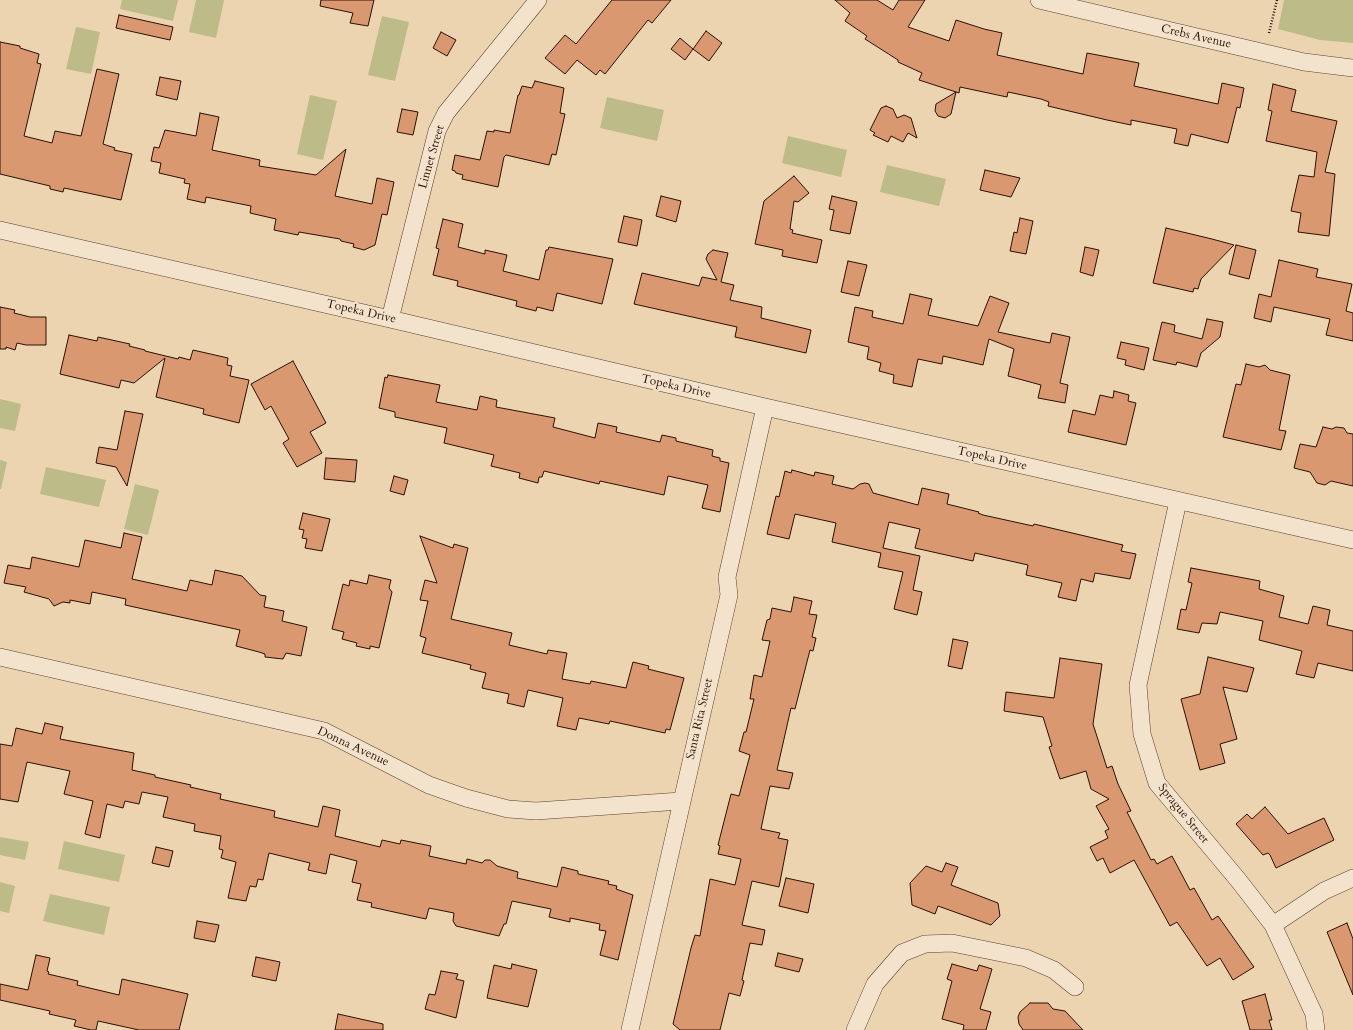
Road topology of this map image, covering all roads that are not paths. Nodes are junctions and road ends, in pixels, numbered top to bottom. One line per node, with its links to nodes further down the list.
1 (538, 0): 5 (street, Linnet Street)
2 (1039, 0): 3 (street, Crebs Avenue)
3 (1353, 68)
4 (0, 230): 5 (street, Topeka Drive)
5 (390, 319): 6 (street, Topeka Drive)
6 (765, 407): 7 (street, Topeka Drive); 10 (street, Santa Rita Street)
7 (1178, 501): 8 (street, Topeka Drive); 12 (street, Sprague Street)
8 (1353, 540)
9 (0, 656): 10 (street, Donna Avenue)
10 (681, 801): 14 (street, Santa Rita Street)
11 (1353, 878): 12 (street)
12 (1273, 925): 16 (street, Sprague Street)
13 (1075, 987): 15 (street)
14 (630, 1030)
15 (855, 1030)
16 (1316, 1030)

